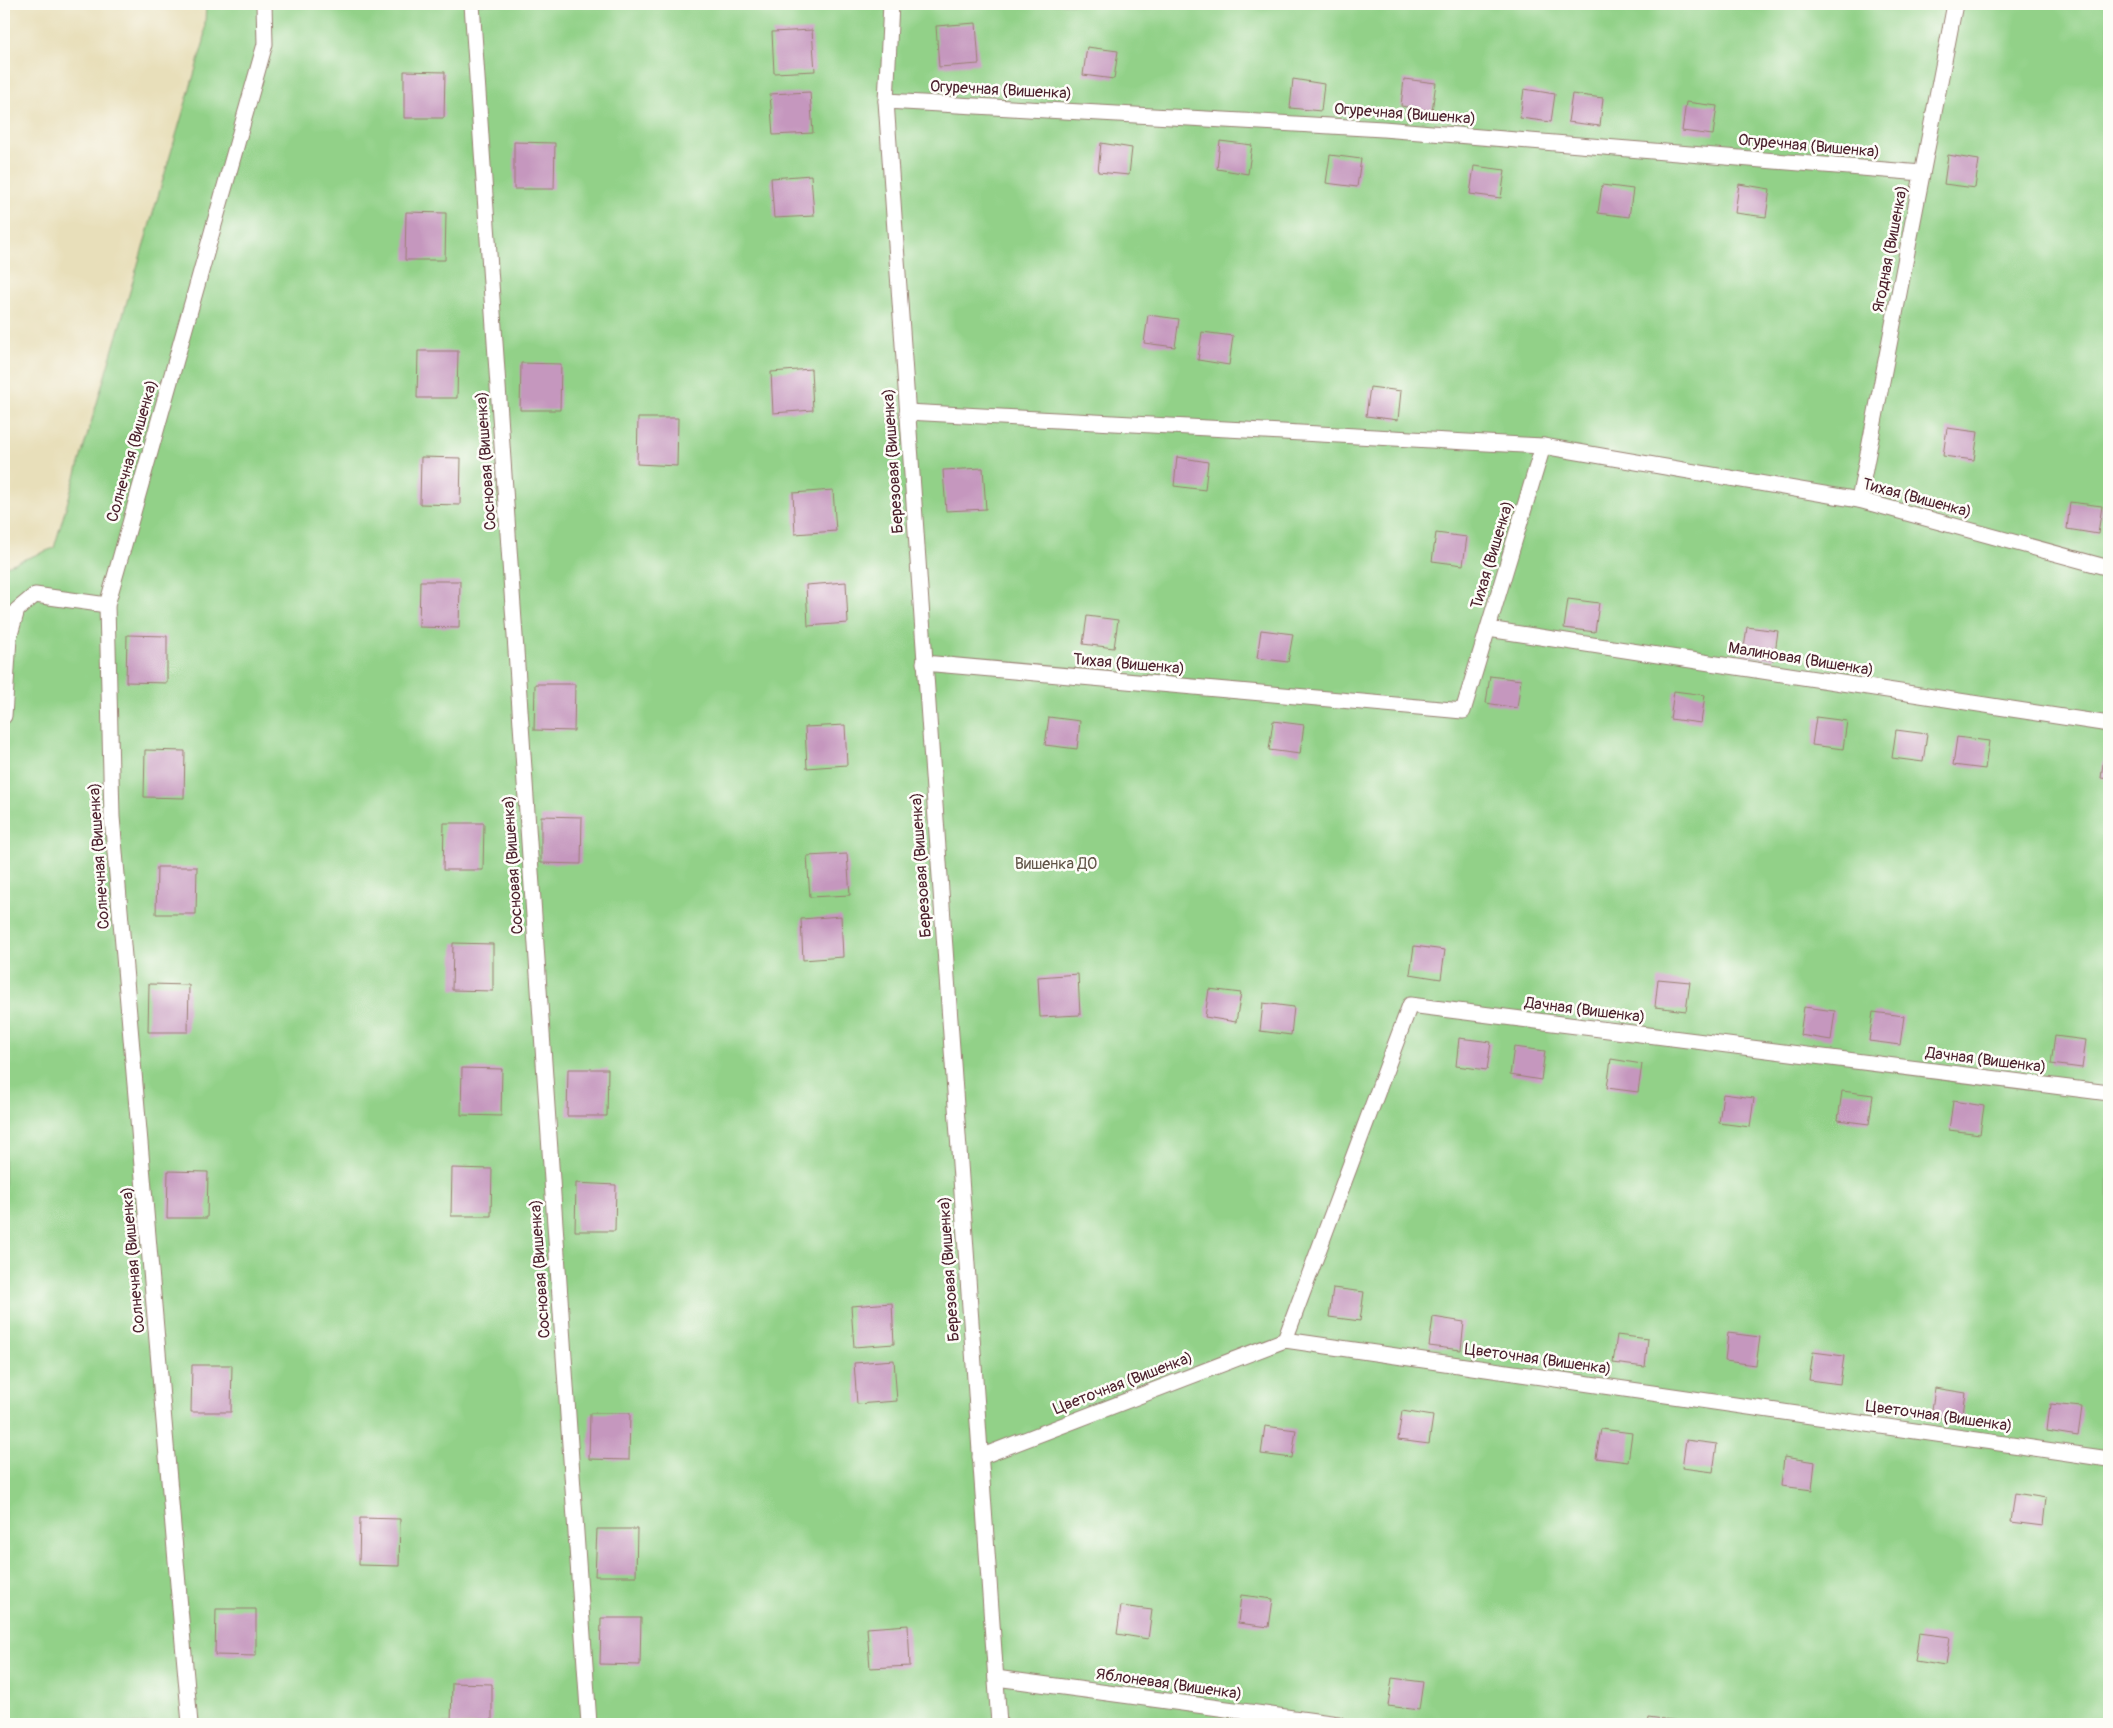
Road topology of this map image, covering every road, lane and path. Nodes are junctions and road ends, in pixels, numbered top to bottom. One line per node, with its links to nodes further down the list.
1 (264, 4): 11 (lane, Солнечная (Вишенка))
2 (472, 4): 22 (lane, Сосновая (Вишенка))
3 (891, 4): 5 (lane, Березовая (Вишенка))
4 (1954, 4): 6 (lane, Ягодная (Вишенка))
5 (886, 101): 6 (lane, Огуречная (Вишенка)); 7 (lane, Березовая (Вишенка))
6 (1922, 173): 9 (lane, Ягодная (Вишенка))
7 (907, 412): 8 (lane); 13 (lane, Березовая (Вишенка))
8 (1543, 446): 9 (lane, Тихая (Вишенка)); 12 (lane, Тихая (Вишенка))
9 (1859, 500): 10 (lane, Тихая (Вишенка))
10 (2109, 568)
11 (107, 605): 14 (lane); 21 (lane, Солнечная (Вишенка))
12 (1488, 629): 13 (lane, Тихая (Вишенка)); 15 (lane, Малиновая (Вишенка))
13 (924, 663): 18 (lane, Березовая (Вишенка))
14 (4, 716)
15 (2109, 724)
16 (2109, 1093): 17 (lane, Дачная (Вишенка))
17 (1285, 1340): 18 (lane, Цветочная (Вишенка)); 19 (lane, Цветочная (Вишенка))
18 (980, 1457): 20 (lane, Березовая (Вишенка))
19 (2109, 1459)
20 (996, 1678): 23 (lane, Березовая (Вишенка)); 24 (lane, Яблоневая (Вишенка))
21 (190, 1724)
22 (589, 1724)
23 (999, 1724)
24 (1338, 1724)

